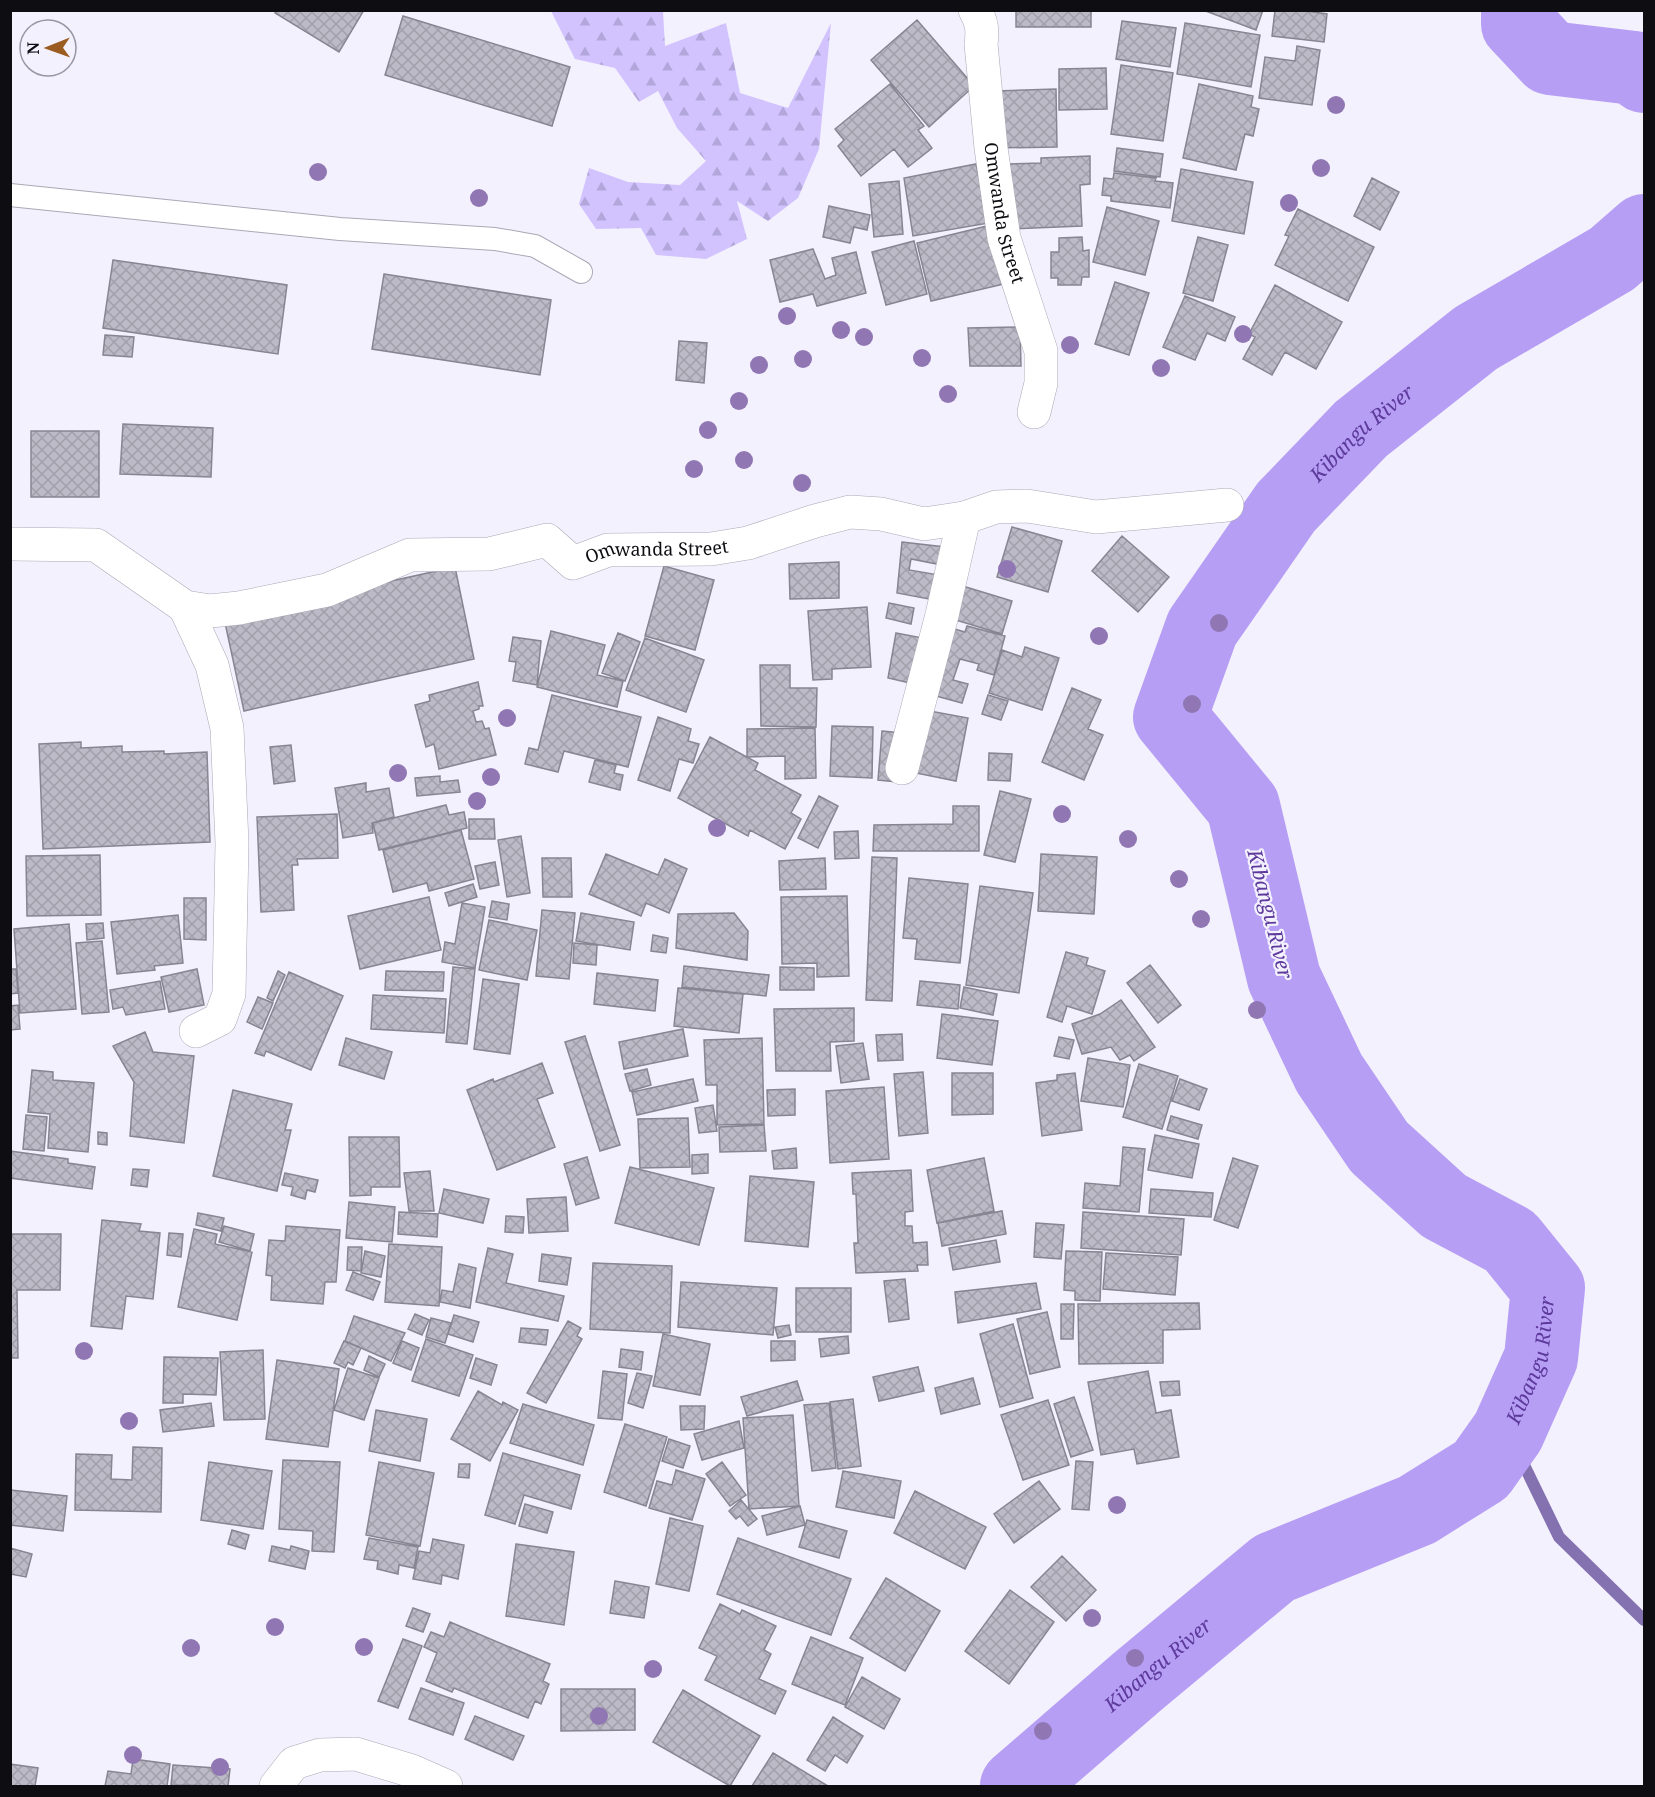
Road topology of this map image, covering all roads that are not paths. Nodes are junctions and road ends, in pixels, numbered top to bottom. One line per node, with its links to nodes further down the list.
1 (975, 10): 4 (street, Omwanda Street)
2 (10, 195): 3 (lane)
3 (581, 272)
4 (1034, 412)
5 (1227, 505): 6 (street, Omwanda Street)
6 (964, 518): 8 (street, Omwanda Street); 9 (street)
7 (10, 544): 8 (street, Omwanda Street)
8 (185, 607): 10 (street)
9 (902, 768)
10 (196, 1031)
11 (276, 1786): 12 (street)
12 (446, 1786)

